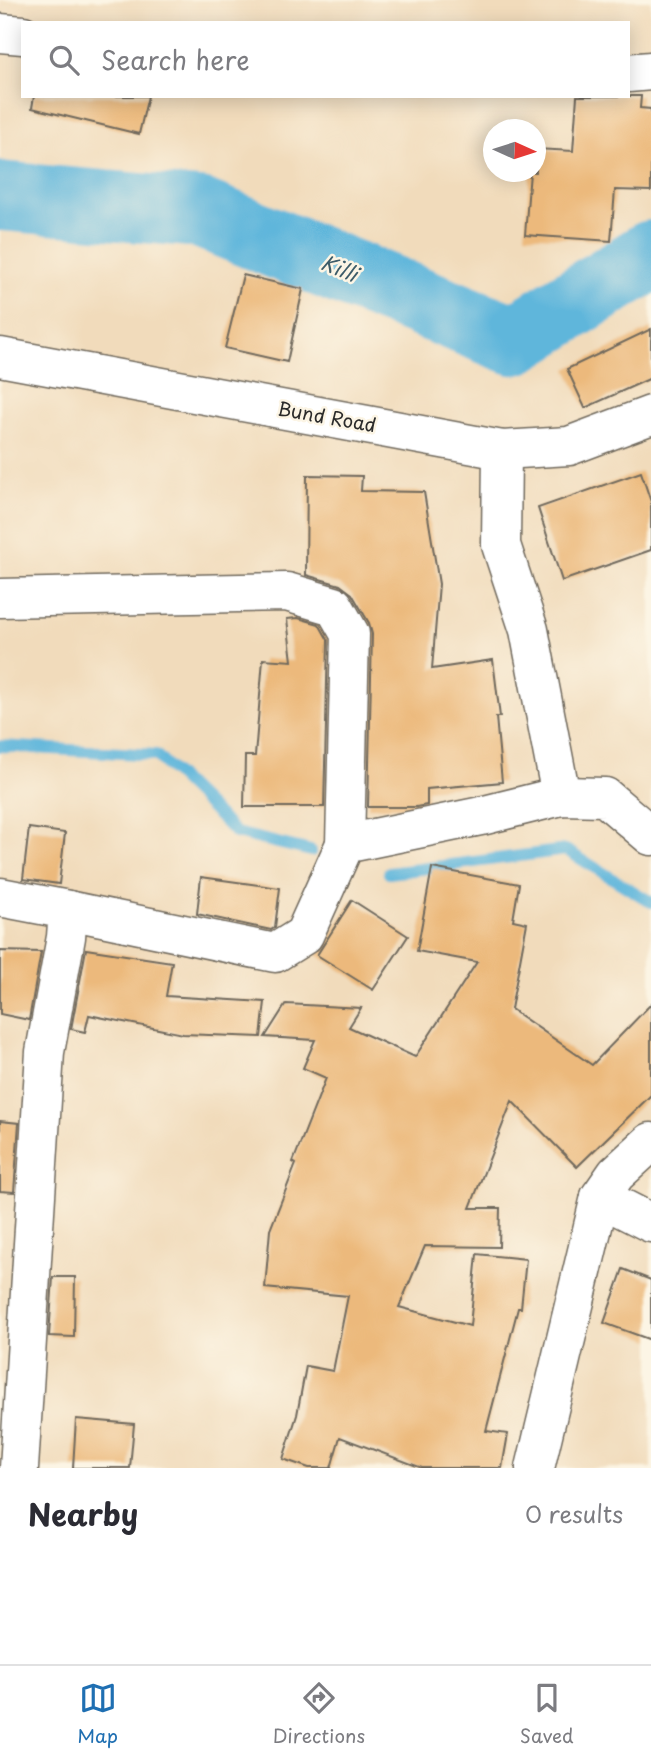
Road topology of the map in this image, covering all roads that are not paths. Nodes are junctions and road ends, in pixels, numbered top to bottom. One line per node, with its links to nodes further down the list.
1 (0, 33): 2 (street)
2 (21, 35)
3 (651, 71): 4 (street)
4 (630, 72)
5 (0, 357): 7 (street, Bund Road)
6 (651, 415): 7 (street, Bund Road)
7 (502, 450): 9 (street)
8 (0, 597): 11 (street)
9 (561, 796): 10 (street); 11 (street)
10 (651, 836)
11 (345, 844): 13 (street)
12 (0, 897): 13 (street)
13 (68, 910): 17 (street)
14 (651, 1142): 15 (street)
15 (600, 1197): 16 (street); 19 (street)
16 (651, 1223)
17 (14, 1359): 18 (street)
18 (19, 1468)
19 (535, 1468)

